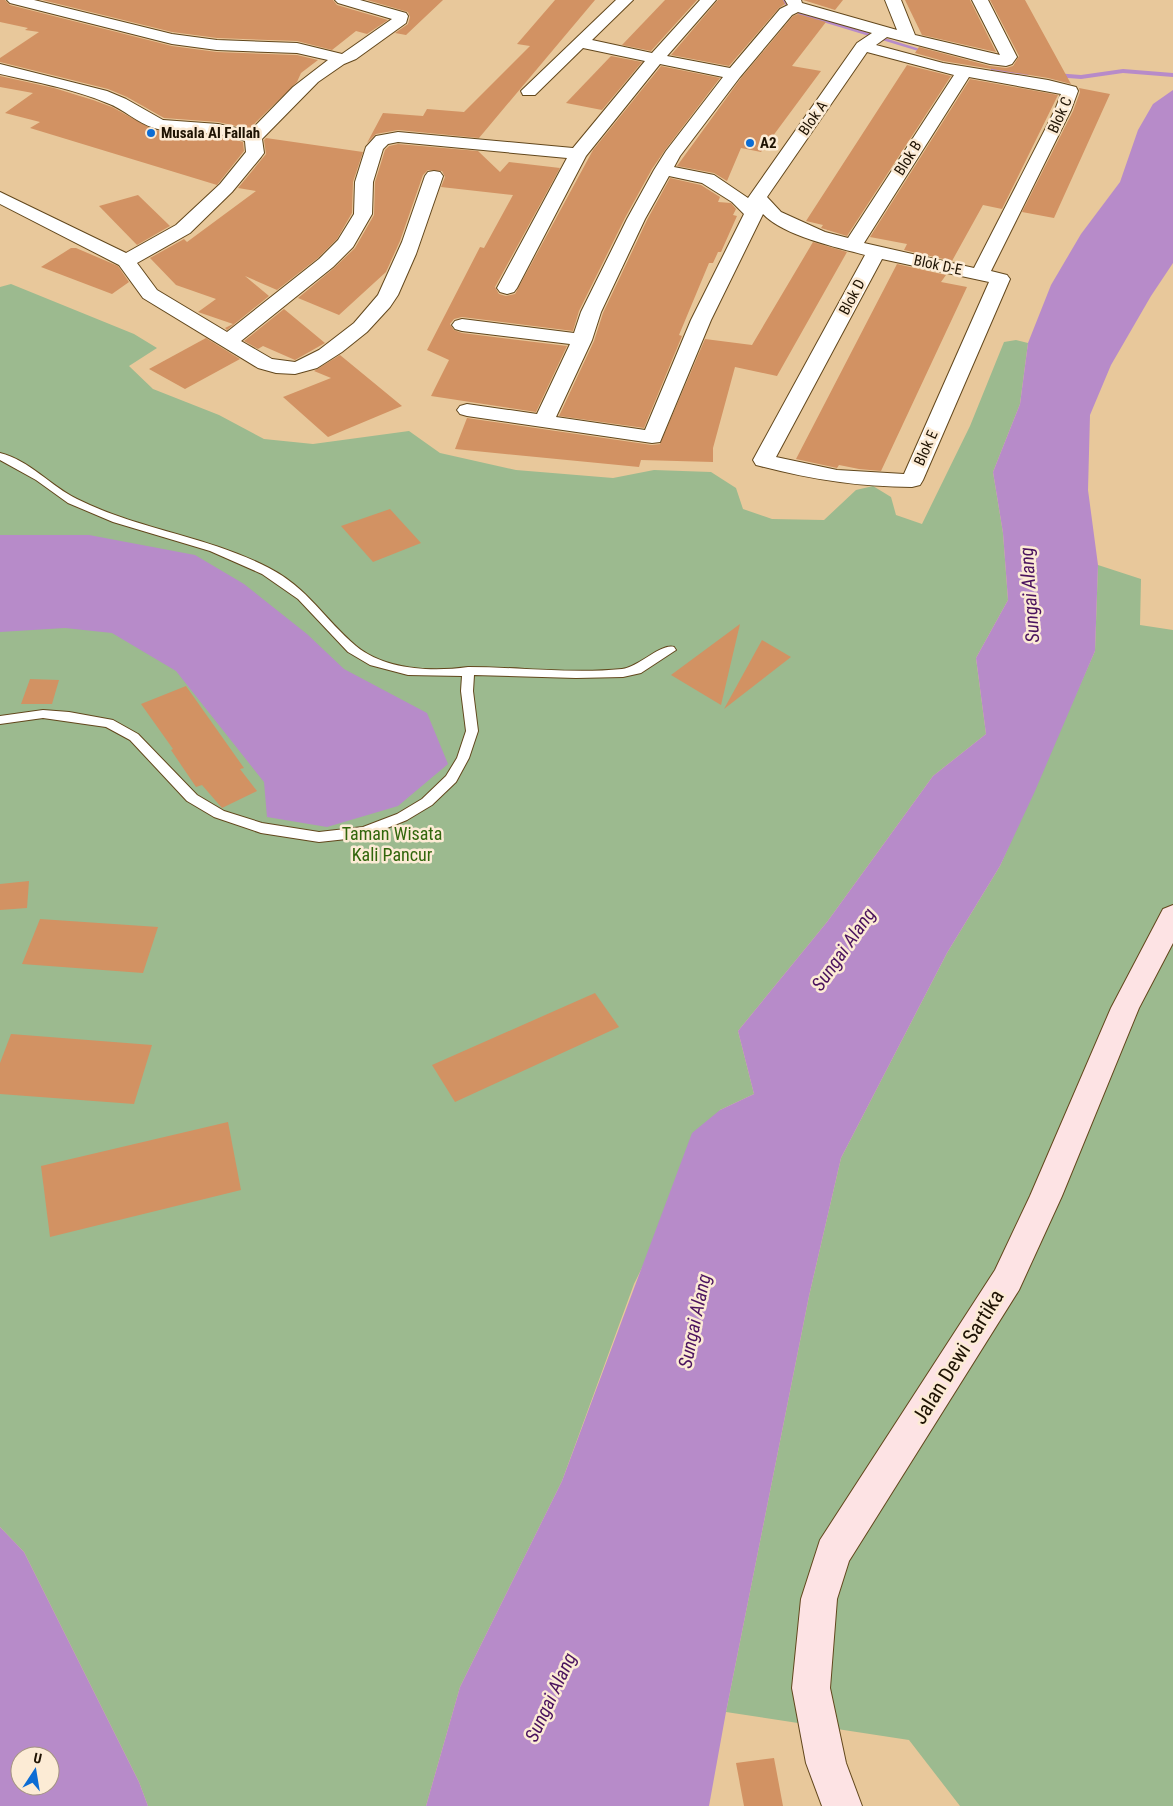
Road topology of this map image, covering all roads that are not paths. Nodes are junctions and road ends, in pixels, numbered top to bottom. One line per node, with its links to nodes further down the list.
1 (14, 0): 11 (street)
2 (625, 0): 10 (street)
3 (708, 0): 12 (street)
4 (892, 0): 8 (street)
5 (980, 0): 8 (street)
6 (351, 1): 11 (street)
7 (792, 6): 9 (street); 15 (street)
8 (908, 37): 9 (street)
9 (874, 38): 14 (street, Blok C); 22 (street, Blok A)
10 (581, 43): 12 (street); 16 (street)
11 (345, 57): 17 (street)
12 (656, 58): 15 (street); 18 (street)
13 (0, 69): 17 (street)
14 (964, 72): 22 (street, Blok B); 25 (street, Blok C)
15 (734, 74): 19 (street)
16 (528, 91)
17 (253, 138): 24 (street)
18 (578, 154): 27 (street); 30 (street)
19 (663, 170): 29 (street); 32 (street)
20 (434, 176): 30 (street)
21 (0, 197): 24 (street)
22 (853, 245): 23 (street)
23 (876, 252): 25 (street, Blok D-E); 34 (street, Blok D)
24 (126, 261): 30 (street)
25 (980, 274): 26 (street, Blok D-E)
26 (1000, 278): 34 (street, Blok E)
27 (507, 288)
28 (462, 325): 29 (street)
29 (582, 340): 32 (street)
30 (227, 342)
31 (467, 410): 32 (street)
32 (544, 421)
33 (0, 456): 36 (lane)
34 (764, 460)
35 (670, 650): 36 (lane)
36 (468, 671): 37 (lane)
37 (0, 720)
38 (1173, 916): 39 (street, Jalan Dewi Sartika)
39 (842, 1806)

